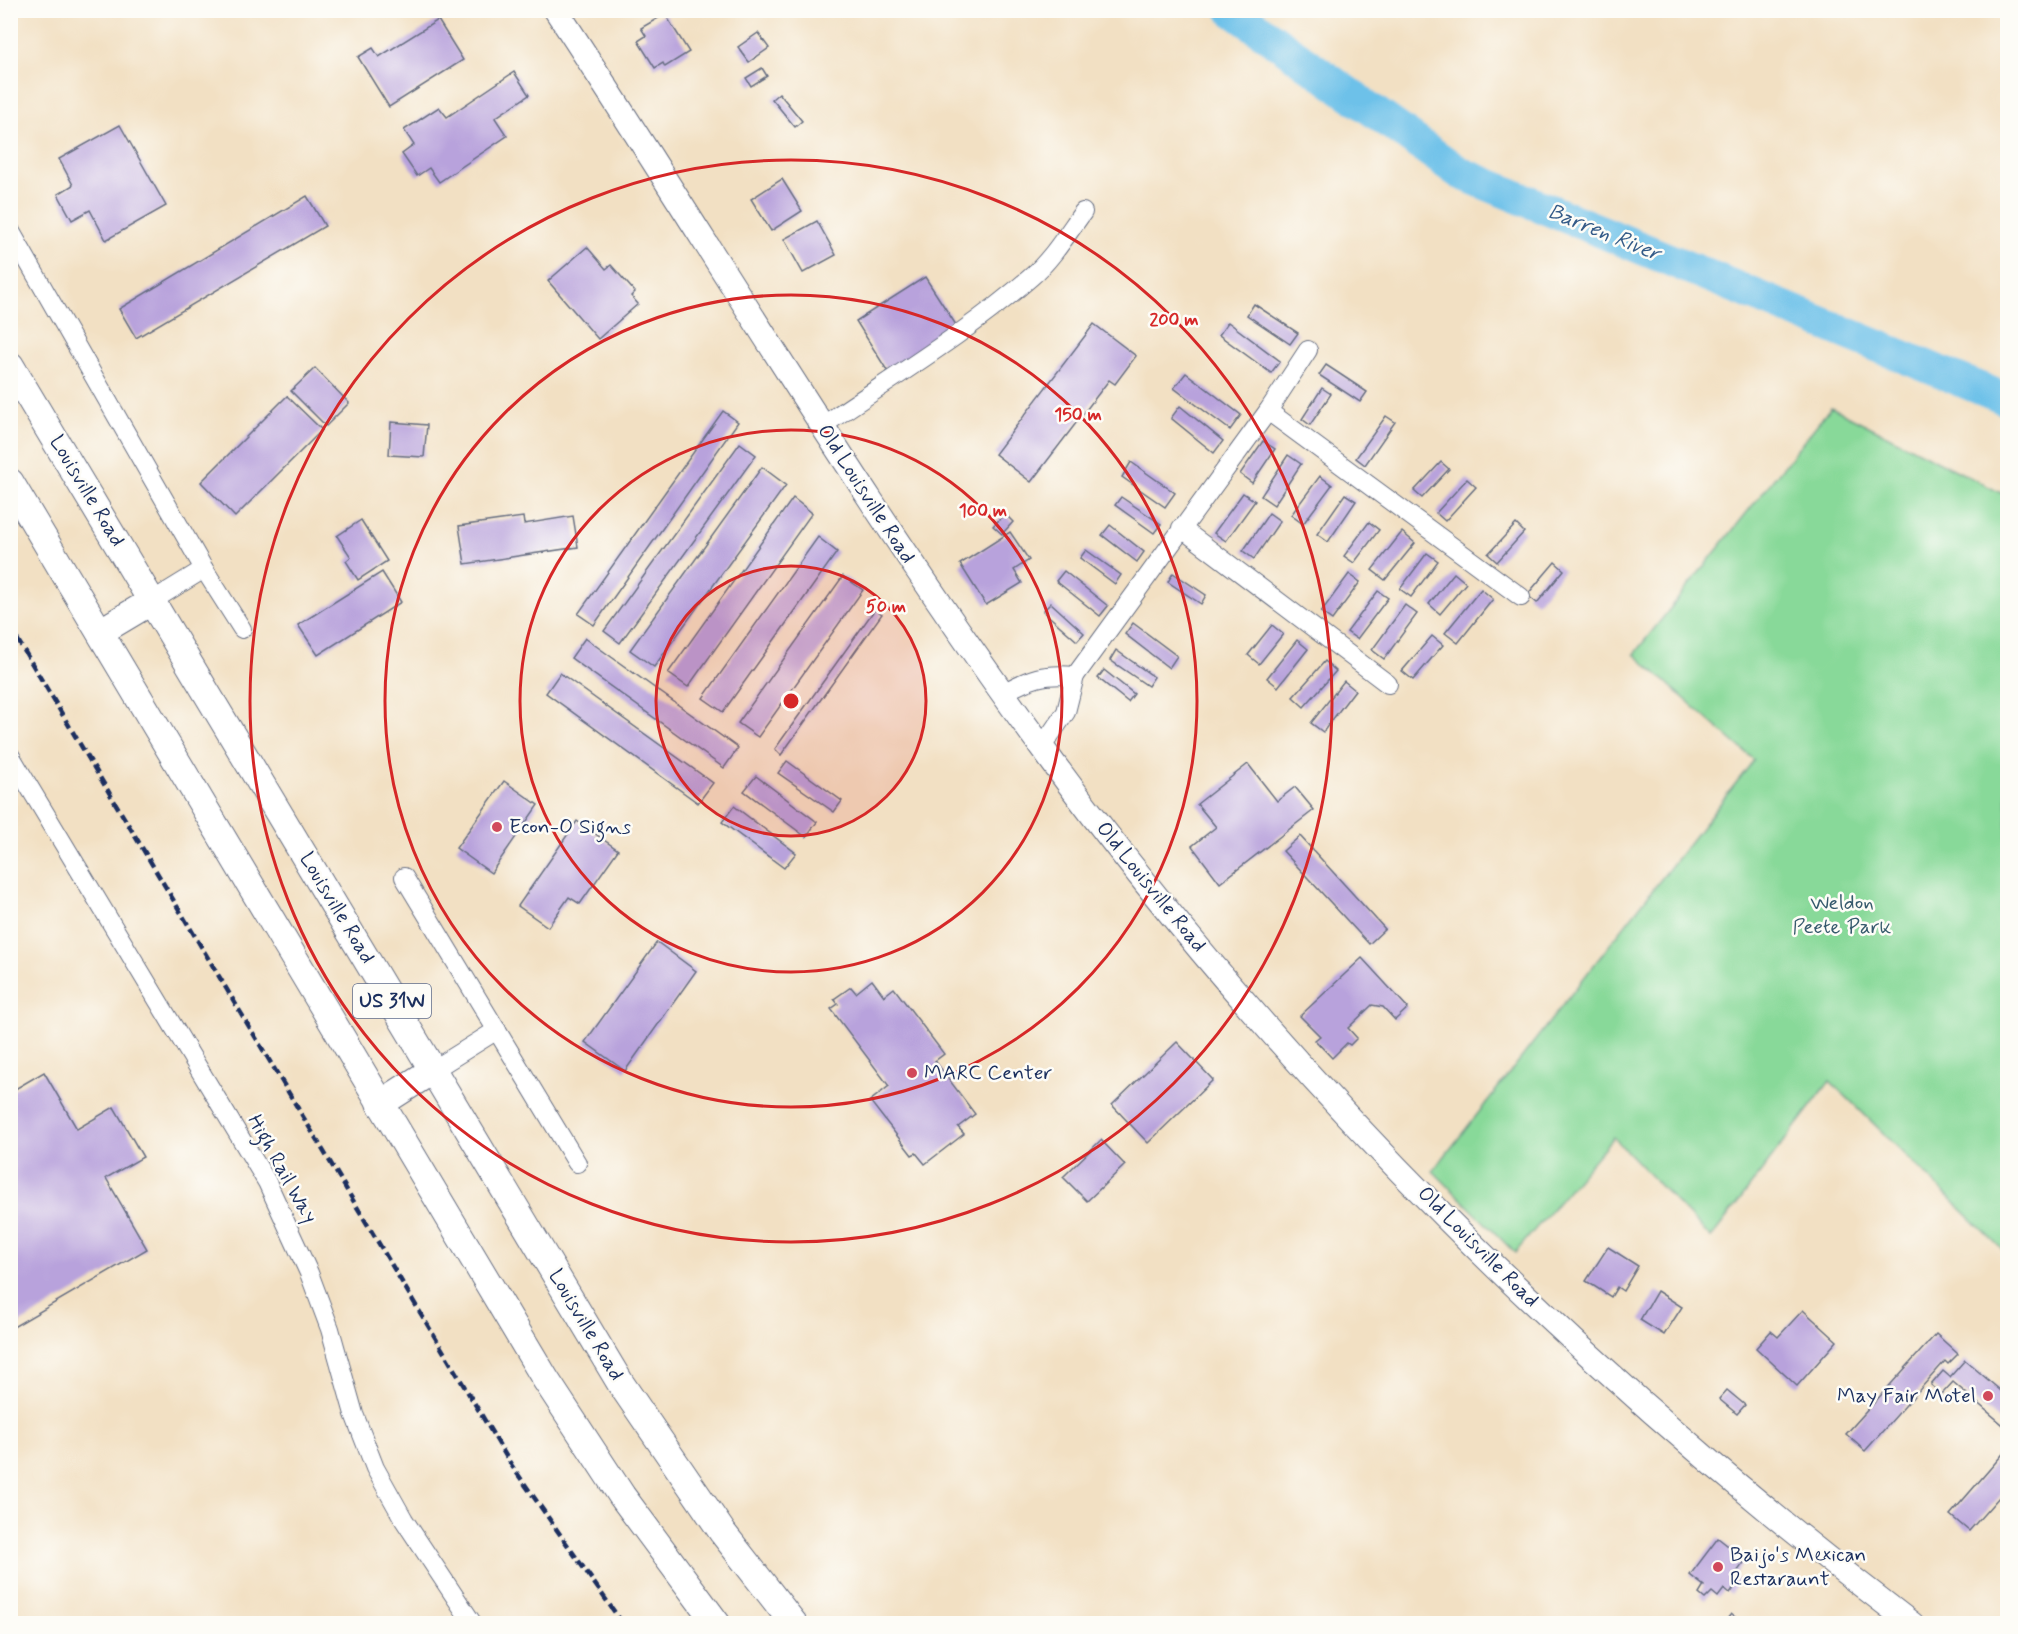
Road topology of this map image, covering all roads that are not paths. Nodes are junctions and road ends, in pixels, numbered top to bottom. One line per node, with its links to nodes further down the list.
1 (556, 10): 7 (street, Old Louisville Road)
2 (1083, 212): 7 (street)
3 (10, 230): 10 (street)
4 (1308, 350): 6 (street)
5 (10, 365): 12 (main road, Louisville Road / US 31W)
6 (1268, 411): 9 (street); 11 (street)
7 (822, 426): 17 (street, Old Louisville Road)
8 (10, 482): 14 (main road, US 31W)
9 (1181, 528): 15 (street); 16 (street)
10 (204, 569): 12 (street); 13 (street)
11 (1521, 597)
12 (152, 601): 14 (main road); 22 (main road, Louisville Road / US 31W)
13 (242, 629)
14 (100, 632): 23 (main road, US 31W)
15 (1075, 676): 17 (street); 18 (street)
16 (1388, 684)
17 (1003, 693): 18 (street, Old Louisville Road)
18 (1041, 748): 28 (street, Old Louisville Road)
19 (10, 756): 25 (street, High Rail Way)
20 (404, 877): 21 (street)
21 (497, 1030): 22 (street); 24 (street)
22 (433, 1070): 23 (main road); 27 (main road, Louisville Road / US 31W)
23 (380, 1104): 26 (main road, US 31W)
24 (577, 1163)
25 (473, 1623)
26 (717, 1623)
27 (794, 1623)
28 (1912, 1623)

